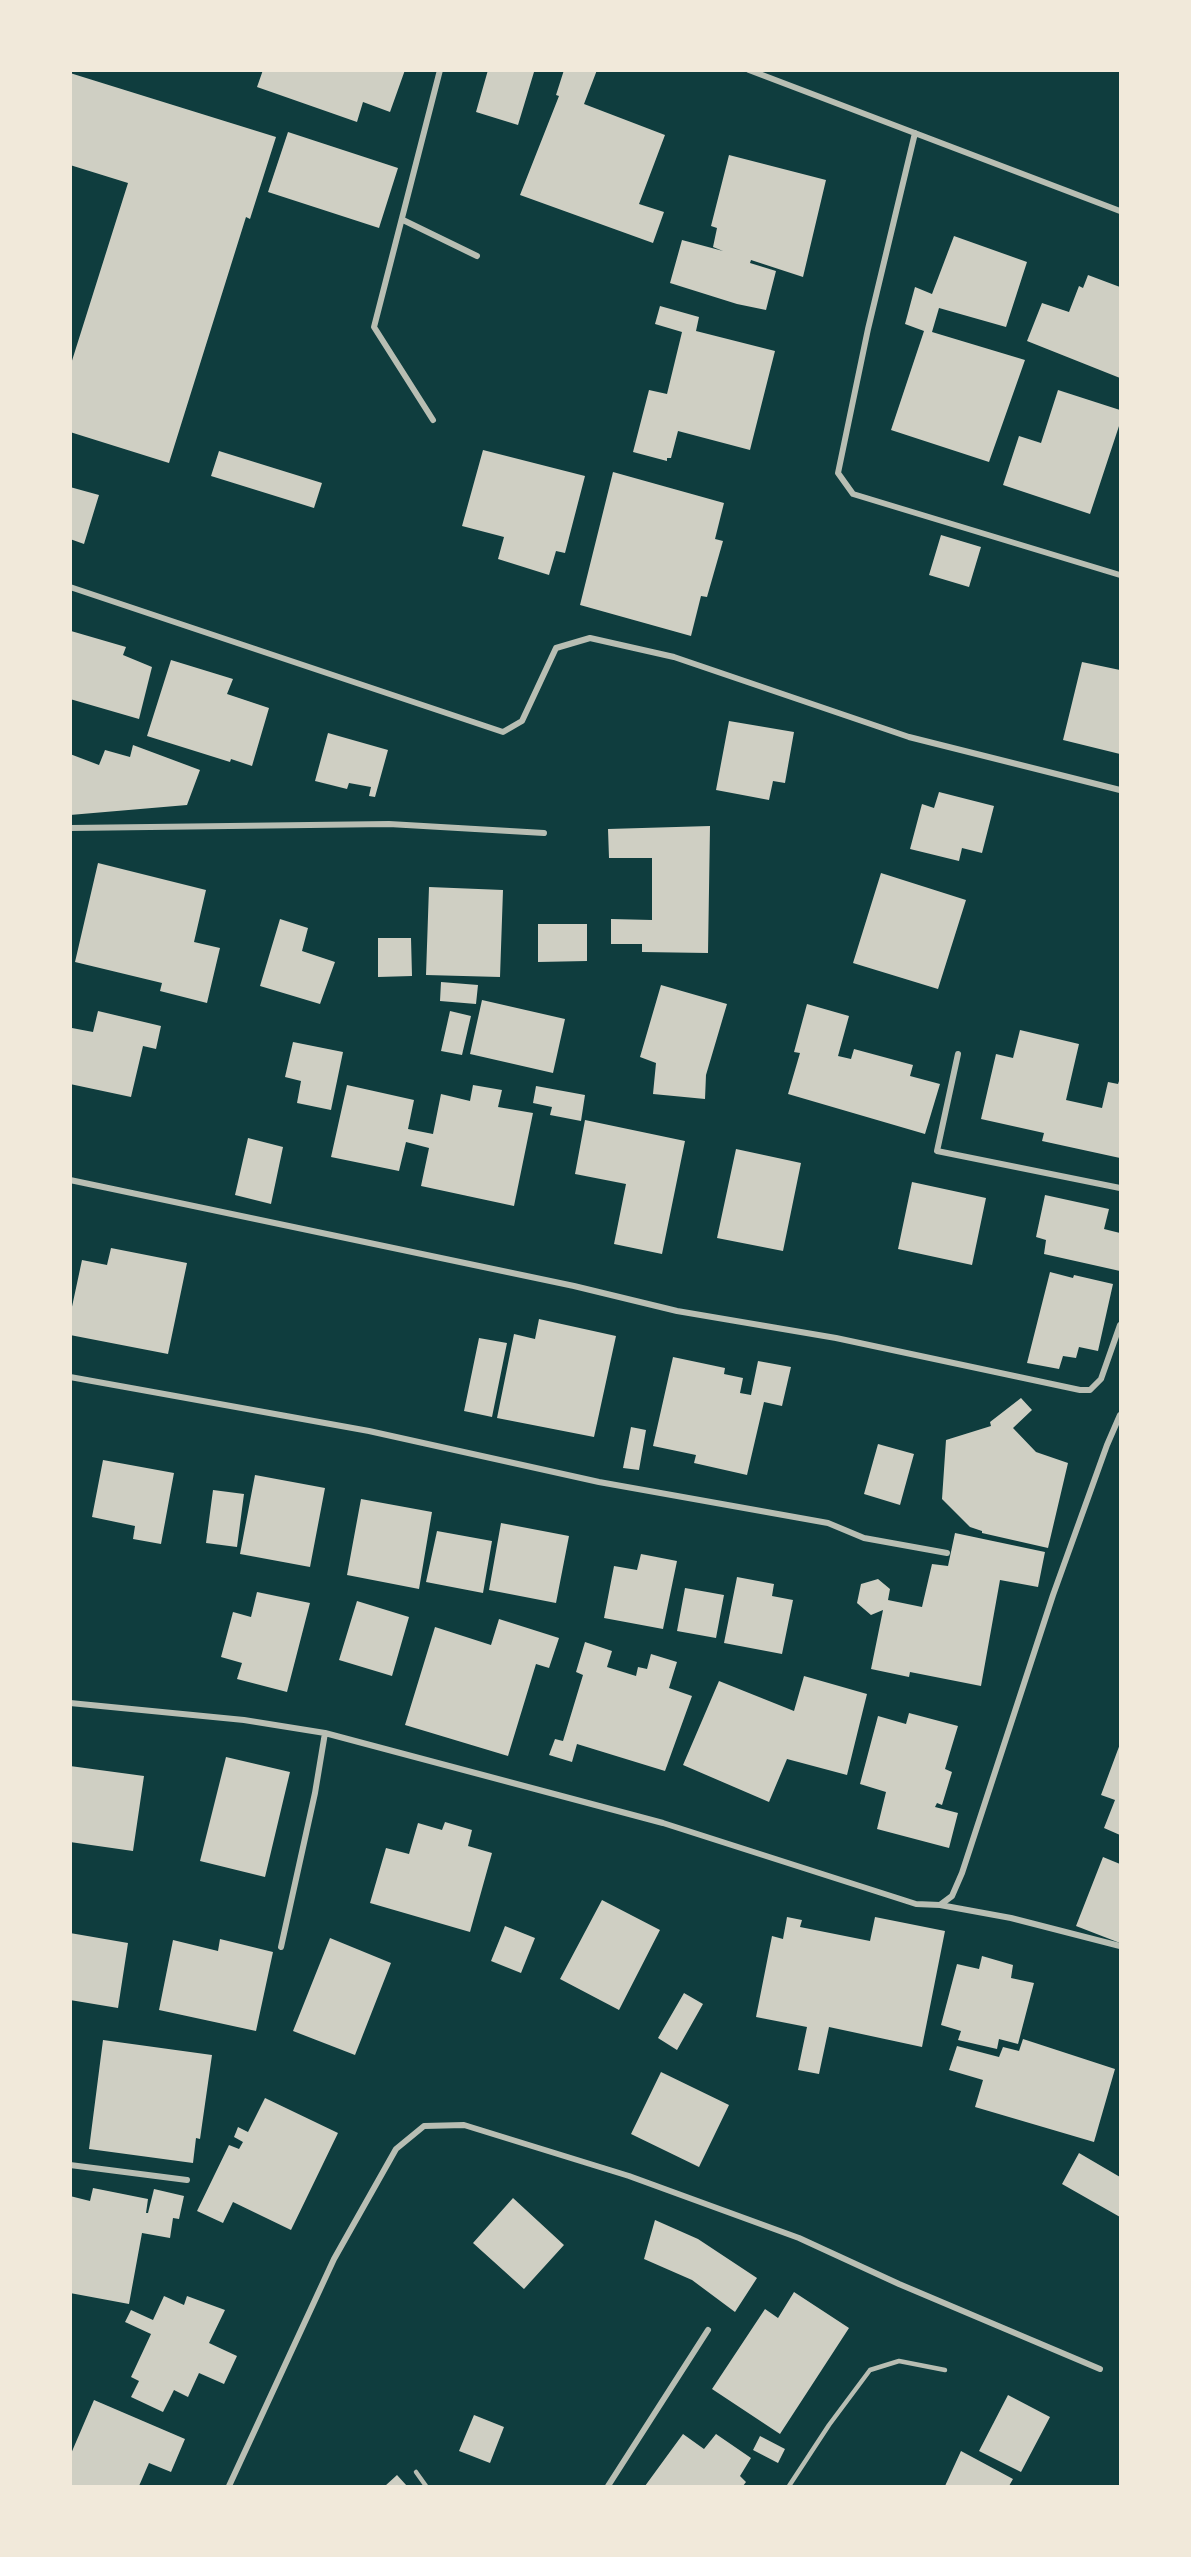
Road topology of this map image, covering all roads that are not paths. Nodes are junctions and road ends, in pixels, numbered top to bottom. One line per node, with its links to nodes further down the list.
1 (440, 70): 5 (street)
2 (749, 70): 3 (street)
3 (915, 133): 4 (street); 8 (street)
4 (1120, 211)
5 (403, 220): 6 (street); 7 (street)
6 (477, 256)
7 (433, 420)
8 (1120, 575)
9 (70, 587): 10 (street)
10 (1120, 790)
11 (70, 828): 12 (street)
12 (544, 833)
13 (958, 1054): 15 (street)
14 (70, 1180): 16 (street)
15 (1120, 1188)
16 (1120, 1325)
17 (70, 1377): 19 (street)
18 (1120, 1415): 22 (street)
19 (947, 1553)
20 (70, 1703): 21 (street)
21 (325, 1733): 22 (street); 24 (street)
22 (940, 1905): 23 (street)
23 (1120, 1946)
24 (281, 1947)
25 (70, 2165): 26 (street)
26 (187, 2180)
27 (708, 2330): 33 (street)
28 (1100, 2368): 31 (street)
29 (945, 2370): 34 (lane)
30 (416, 2472): 32 (lane)
31 (229, 2487)
32 (426, 2487)
33 (608, 2487)
34 (789, 2487)

